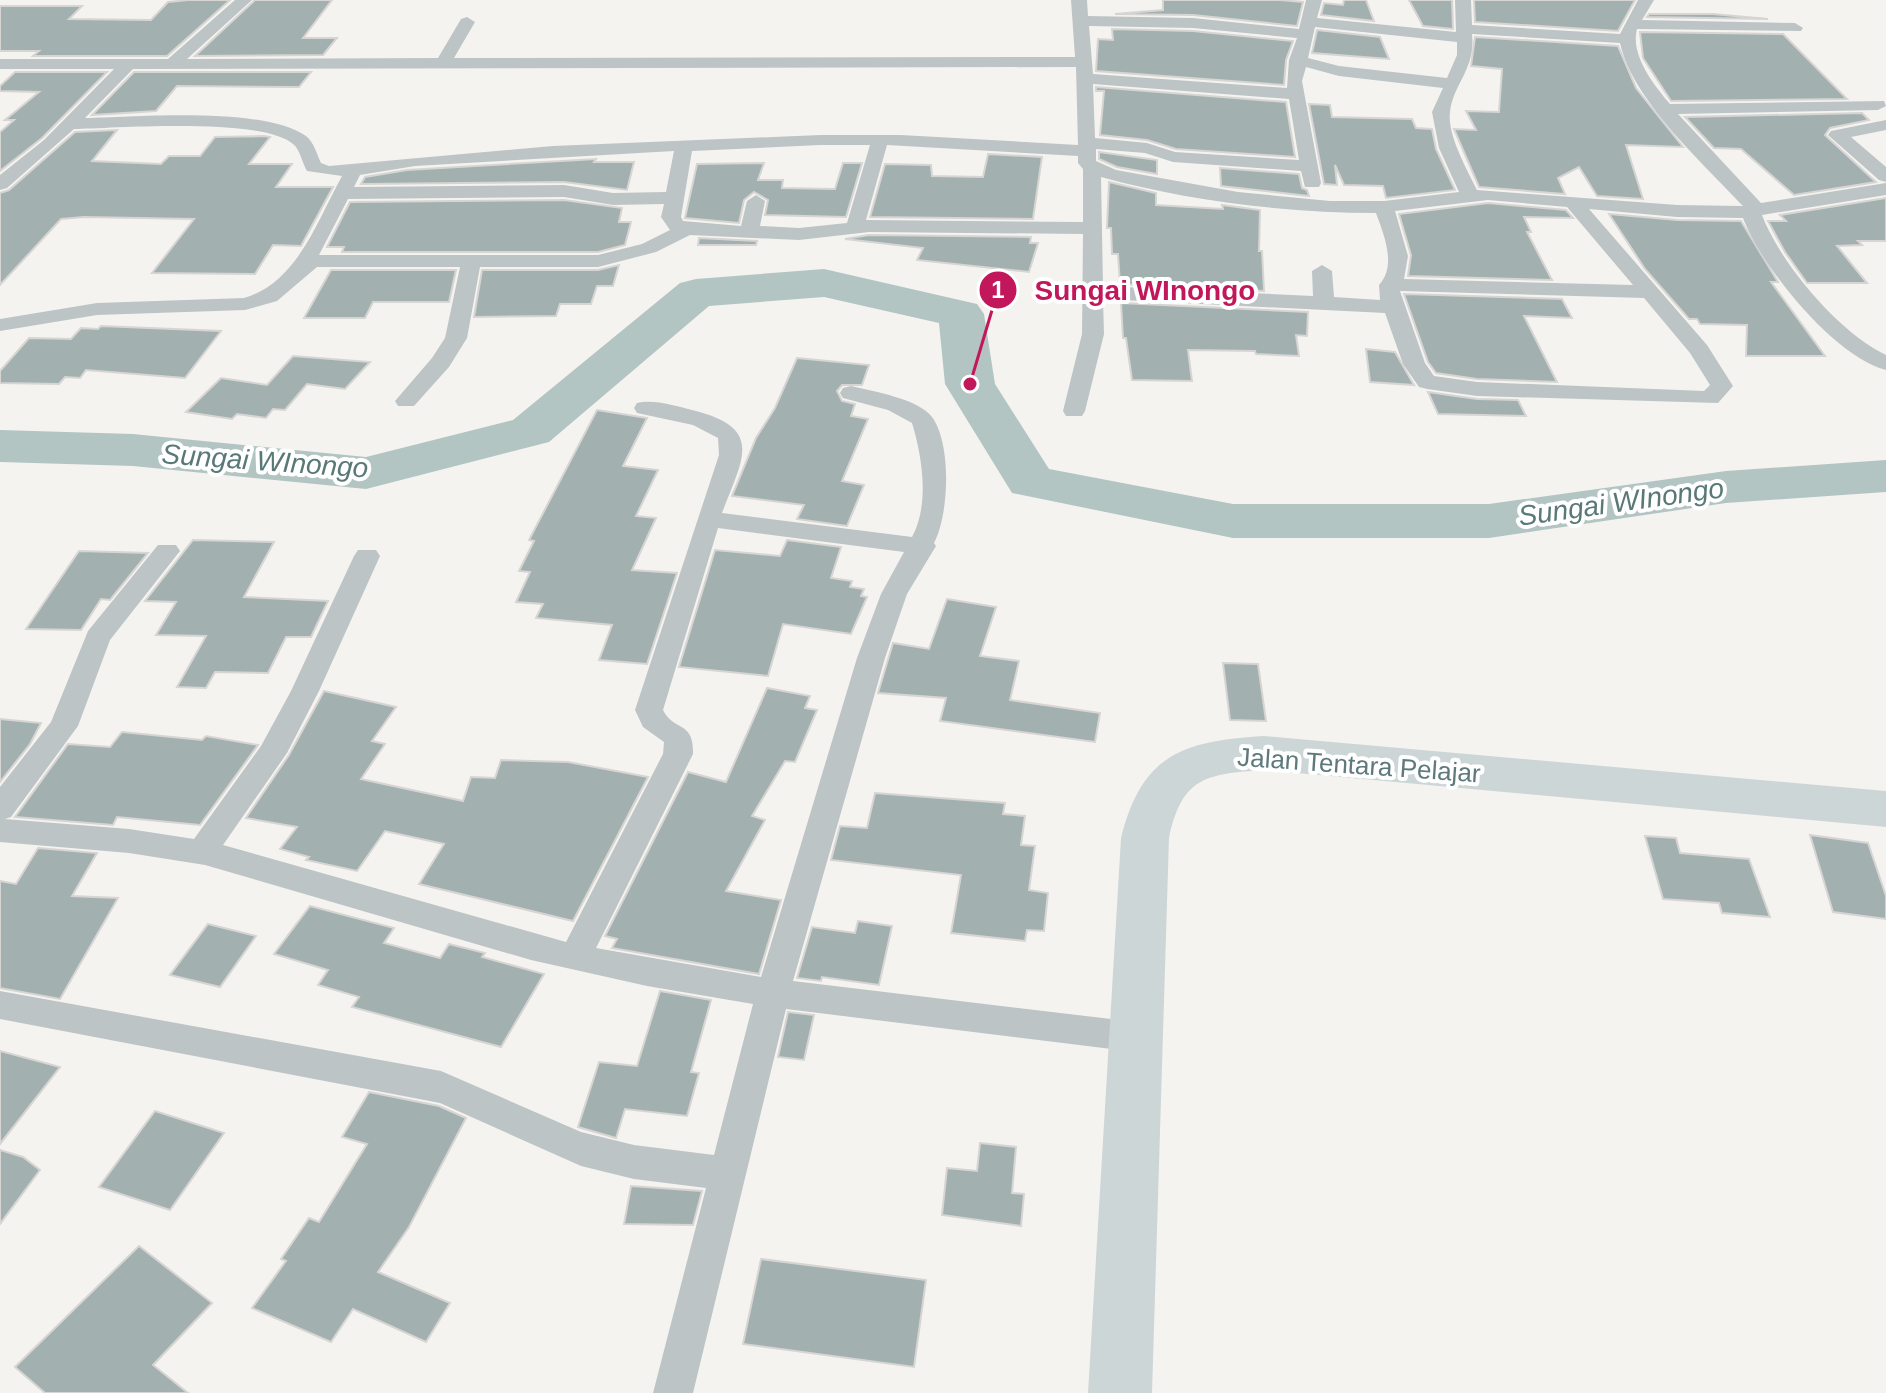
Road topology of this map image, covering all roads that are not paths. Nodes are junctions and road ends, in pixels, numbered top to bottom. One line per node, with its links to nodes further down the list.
1 (244, 0): 14 (street)
2 (1079, 0): 6 (street)
3 (1314, 0): 8 (street)
4 (1461, 0): 11 (street)
5 (1646, 0): 10 (street)
6 (1081, 21): 8 (street); 17 (street)
7 (467, 22): 15 (street)
8 (1306, 28): 11 (street); 12 (street)
9 (1795, 28): 10 (street)
10 (1629, 32): 11 (street); 21 (street)
11 (1466, 34): 18 (street)
12 (1297, 60): 18 (street); 19 (street)
13 (129, 63): 14 (street); 16 (street); 22 (street)
14 (173, 63): 15 (street)
15 (443, 63): 17 (street)
16 (0, 64)
17 (1084, 70): 19 (street); 26 (street)
18 (1452, 84): 33 (street)
19 (1296, 94): 27 (street)
20 (1878, 105): 21 (street)
21 (1666, 109): 39 (street)
22 (71, 124): 28 (street); 30 (street)
23 (1886, 125): 29 (street)
24 (880, 140): 25 (street); 26 (street); 40 (street)
25 (684, 146): 28 (street); 34 (street)
26 (1088, 154): 27 (street); 37 (street); 41 (street)
27 (1308, 166): 37 (street)
28 (353, 171): 32 (street)
29 (1886, 176)
30 (0, 184)
31 (1886, 189): 39 (street)
32 (342, 193): 34 (street); 45 (street)
33 (1470, 195): 36 (street); 38 (street)
34 (674, 198): 42 (street)
35 (756, 201): 43 (street)
36 (1573, 202): 39 (street); 48 (street)
37 (1317, 207): 38 (street)
38 (1384, 207): 49 (street)
39 (1754, 211): 52 (street)
40 (855, 227): 41 (street); 43 (street)
41 (1093, 228): 47 (street)
42 (687, 229): 43 (street); 44 (street)
43 (749, 232)
44 (471, 262): 45 (street); 54 (street)
45 (306, 264): 51 (street)
46 (1322, 271): 50 (street)
47 (1095, 292): 50 (street); 56 (street)
48 (1650, 292): 49 (street); 49 (street)
49 (1391, 296): 50 (street)
50 (1324, 303)
51 (0, 325)
52 (1886, 363)
53 (851, 393): 58 (street)
54 (406, 401)
55 (645, 408): 57 (street)
56 (1074, 411)
57 (708, 519): 58 (street); 65 (street)
58 (923, 546): 66 (street)
59 (167, 551): 61 (street)
60 (367, 556): 64 (street)
61 (0, 809)
62 (1886, 809): 68 (main road, Jalan Tentara Pelajar)
63 (0, 830): 64 (street)
64 (202, 852): 65 (street)
65 (575, 957): 66 (street)
66 (773, 992): 68 (street); 69 (street)
67 (0, 1005): 69 (street)
68 (1136, 1037): 71 (main road, Jalan Tentara Pelajar)
69 (726, 1174): 70 (street)
70 (673, 1393)
71 (1120, 1393)

